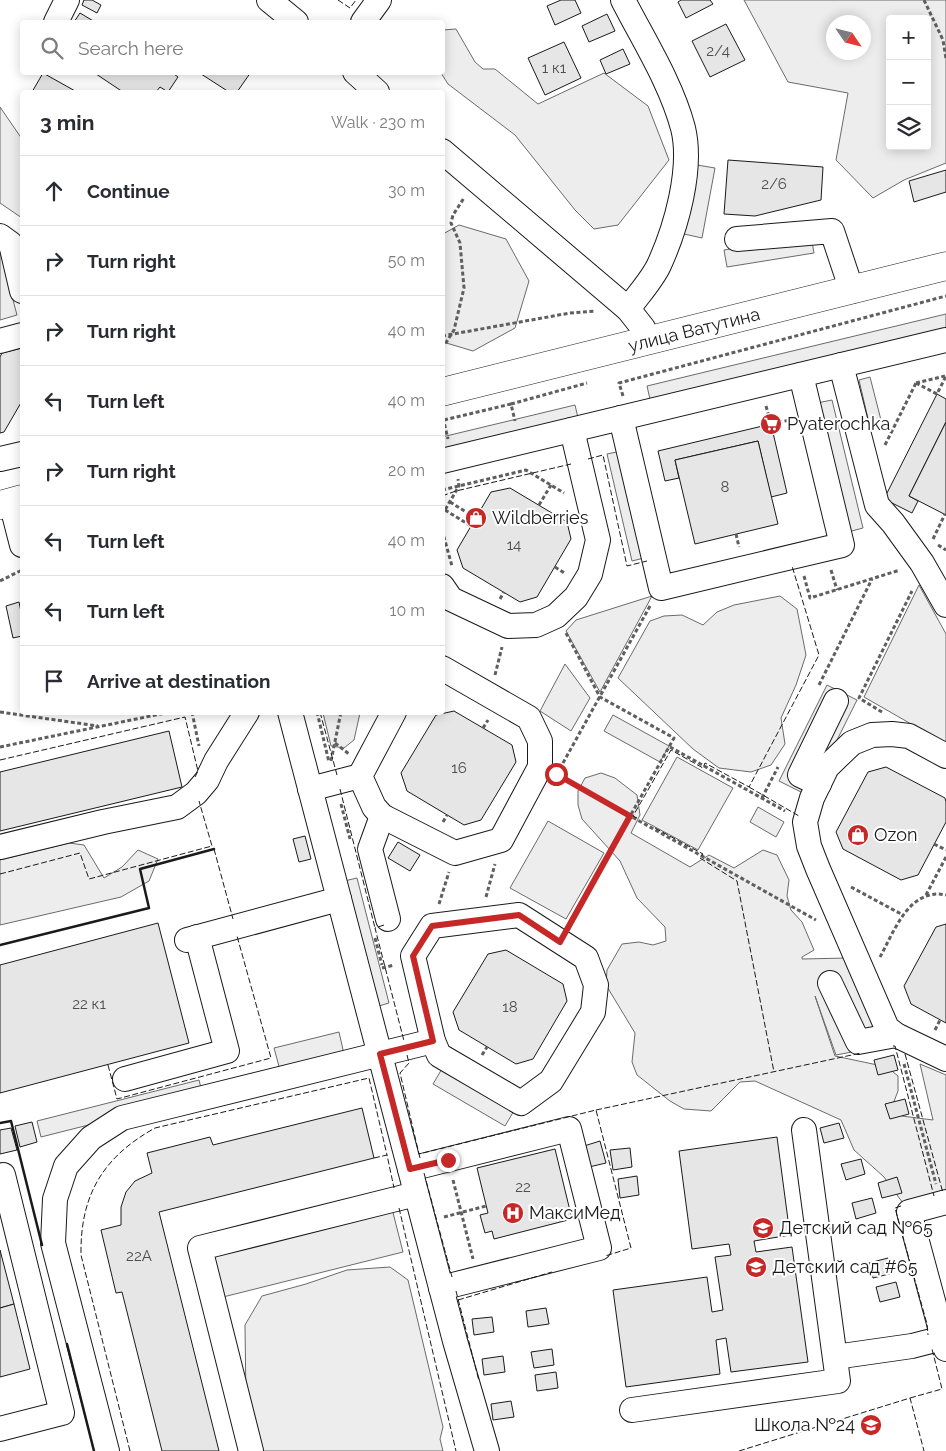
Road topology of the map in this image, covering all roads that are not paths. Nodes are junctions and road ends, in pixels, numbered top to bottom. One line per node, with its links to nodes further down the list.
1 (67, 0): 5 (street)
2 (269, 0): 6 (street)
3 (379, 0): 7 (street)
4 (623, 0): 16 (street)
5 (57, 20)
6 (294, 20)
7 (364, 20)
8 (358, 75): 9 (street)
9 (375, 90)
10 (445, 154): 16 (street)
11 (0, 236): 14 (street)
12 (737, 239): 15 (street)
13 (946, 266): 15 (main road, улица Ватутина)
14 (20, 282)
15 (852, 291): 20 (main road, улица Ватутина)
16 (628, 309): 20 (street)
17 (20, 335): 18 (street)
18 (0, 340)
19 (946, 340): 21 (street)
20 (649, 341): 23 (main road, улица Ватутина)
21 (841, 365): 22 (street); 32 (street)
22 (801, 375): 24 (street); 24 (street)
23 (445, 391)
24 (624, 417): 25 (street)
25 (572, 430): 28 (street); 31 (street)
26 (20, 454): 27 (street)
27 (0, 459)
28 (445, 460)
29 (11, 502): 30 (street)
30 (20, 537)
31 (447, 577)
32 (946, 605)
33 (445, 670): 42 (street)
34 (836, 701): 40 (street)
35 (245, 715): 43 (street)
36 (291, 715): 41 (street)
37 (392, 715): 39 (street)
38 (946, 756): 40 (street)
39 (360, 776): 41 (street); 42 (street)
40 (818, 784): 47 (street)
41 (310, 789): 44 (street)
42 (378, 811): 45 (street)
43 (0, 847)
44 (339, 899): 49 (street); 51 (street)
45 (388, 919)
46 (830, 983): 47 (street)
47 (896, 1035): 50 (street)
48 (433, 1041): 48 (street); 49 (street)
49 (380, 1054): 53 (street); 62 (street)
50 (946, 1059)
51 (125, 1079)
52 (804, 1130): 59 (street)
53 (410, 1169): 55 (street); 57 (street)
54 (0, 1176): 61 (street)
55 (416, 1194): 57 (street); 63 (street)
56 (943, 1203): 58 (street)
57 (441, 1288): 64 (street)
58 (945, 1343): 59 (street)
59 (835, 1357): 60 (street)
60 (632, 1410)
61 (0, 1429)
62 (107, 1451)
63 (251, 1451)
64 (487, 1451)

